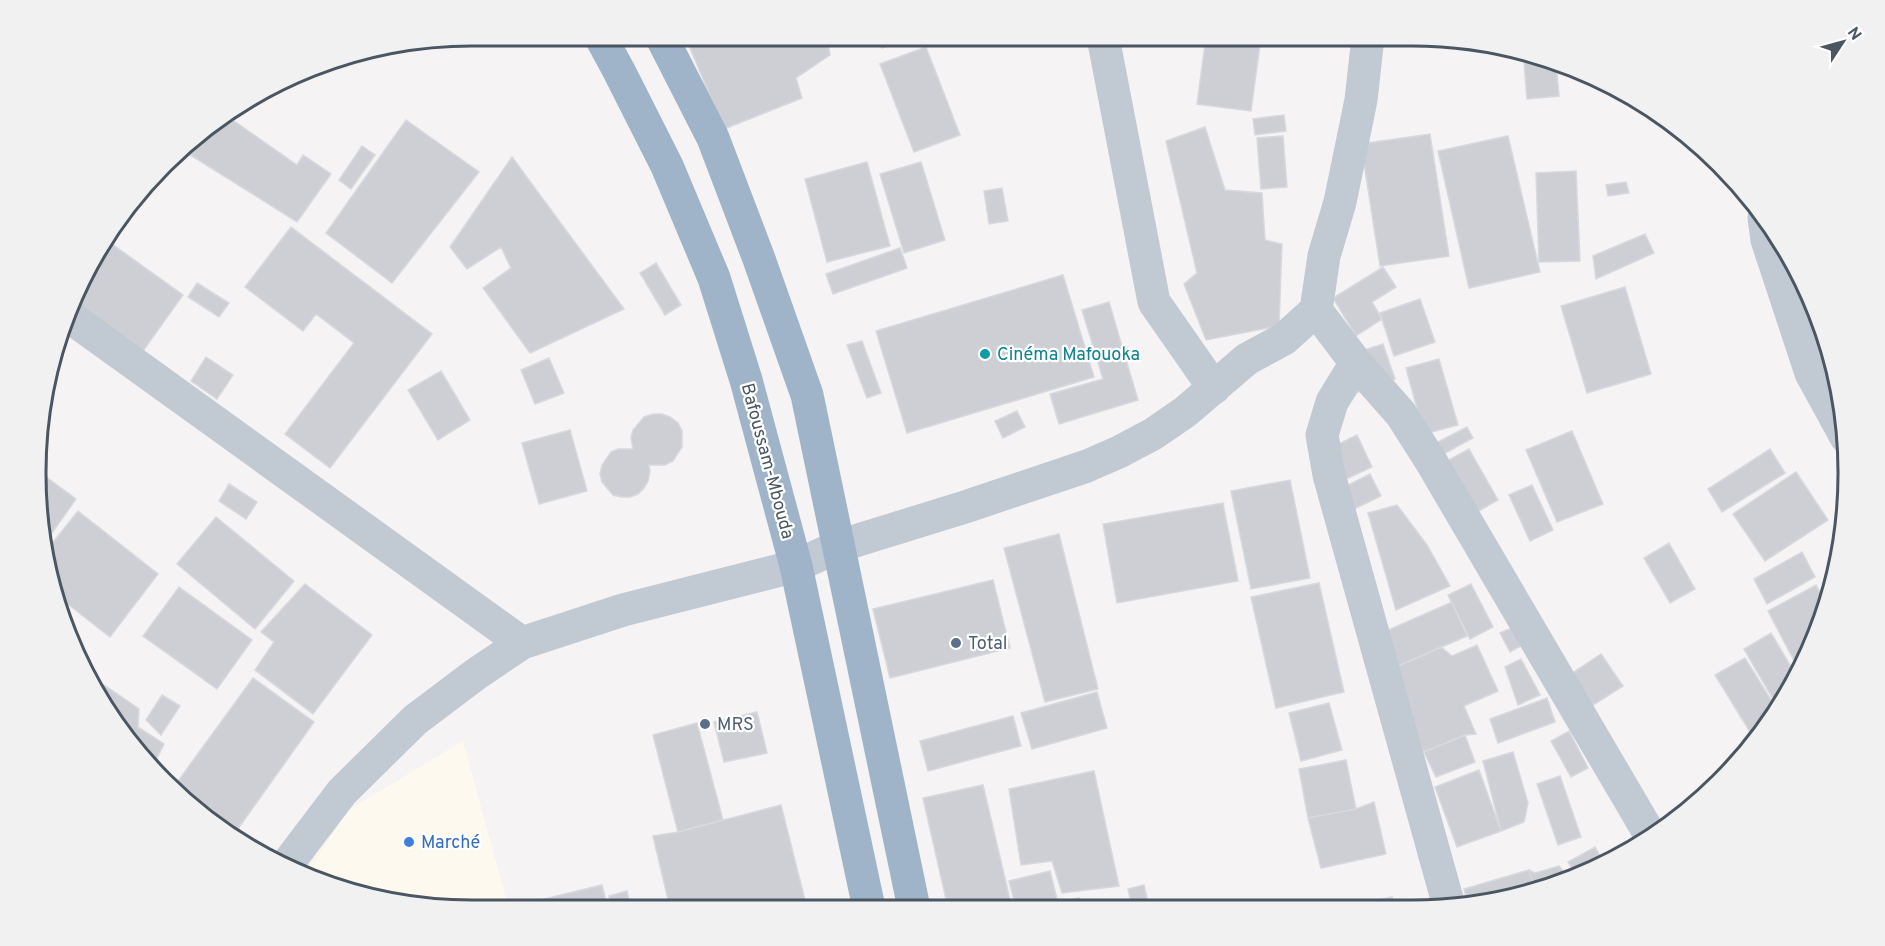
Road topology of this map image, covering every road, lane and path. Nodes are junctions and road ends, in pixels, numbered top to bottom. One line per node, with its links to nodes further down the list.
1 (605, 46): 12 (highway, Bafoussam-Mbouda)
2 (666, 46): 11 (highway)
3 (1105, 46): 9 (street)
4 (1367, 46): 6 (street)
5 (1766, 235): 10 (street)
6 (1316, 310): 8 (street); 9 (street)
7 (75, 321): 13 (street)
8 (1356, 363): 14 (street); 16 (street)
9 (1214, 388): 11 (street)
10 (1835, 417)
11 (839, 546): 12 (street); 18 (highway)
12 (796, 566): 13 (street); 17 (highway, Bafoussam-Mbouda)
13 (522, 643): 15 (street)
14 (1647, 829)
15 (291, 859)
16 (1447, 898)
17 (866, 900)
18 (912, 900)

